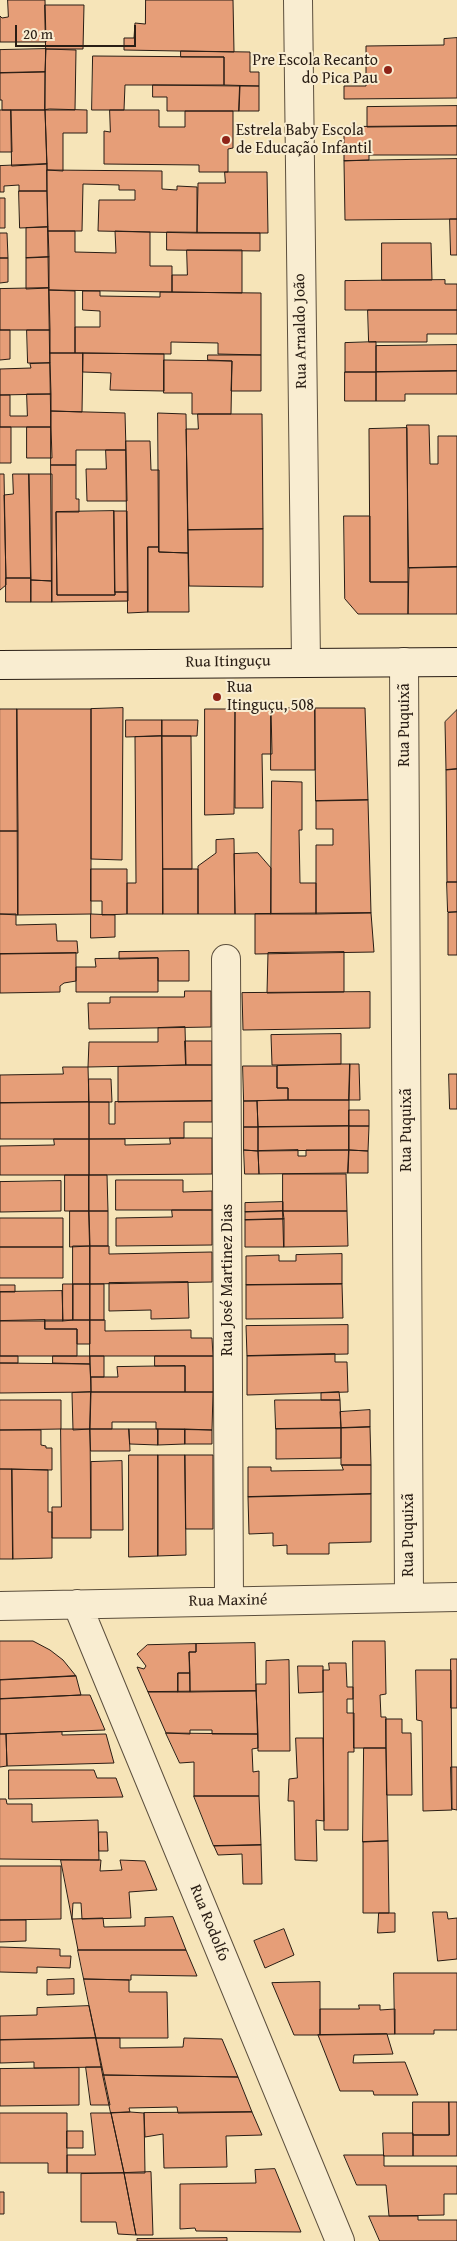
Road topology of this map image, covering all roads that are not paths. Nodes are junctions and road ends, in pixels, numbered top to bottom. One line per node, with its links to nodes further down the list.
1 (298, 0): 2 (street, Rua Arnaldo João)
2 (306, 662): 3 (street, Rua Itinguçu); 5 (street, Rua Itinguçu)
3 (404, 662): 4 (street, Rua Itinguçu); 8 (street, Rua Puquixã)
4 (457, 662)
5 (0, 665)
6 (226, 959): 9 (street, Rua José Martinez Dias)
7 (457, 1597): 8 (street, Rua Maxiné)
8 (409, 1598): 9 (street, Rua Maxiné)
9 (229, 1601): 10 (street, Rua Maxiné)
10 (78, 1604): 11 (street, Rua Maxiné); 12 (street, Rua Rodolfo)
11 (0, 1606)
12 (340, 2241)

